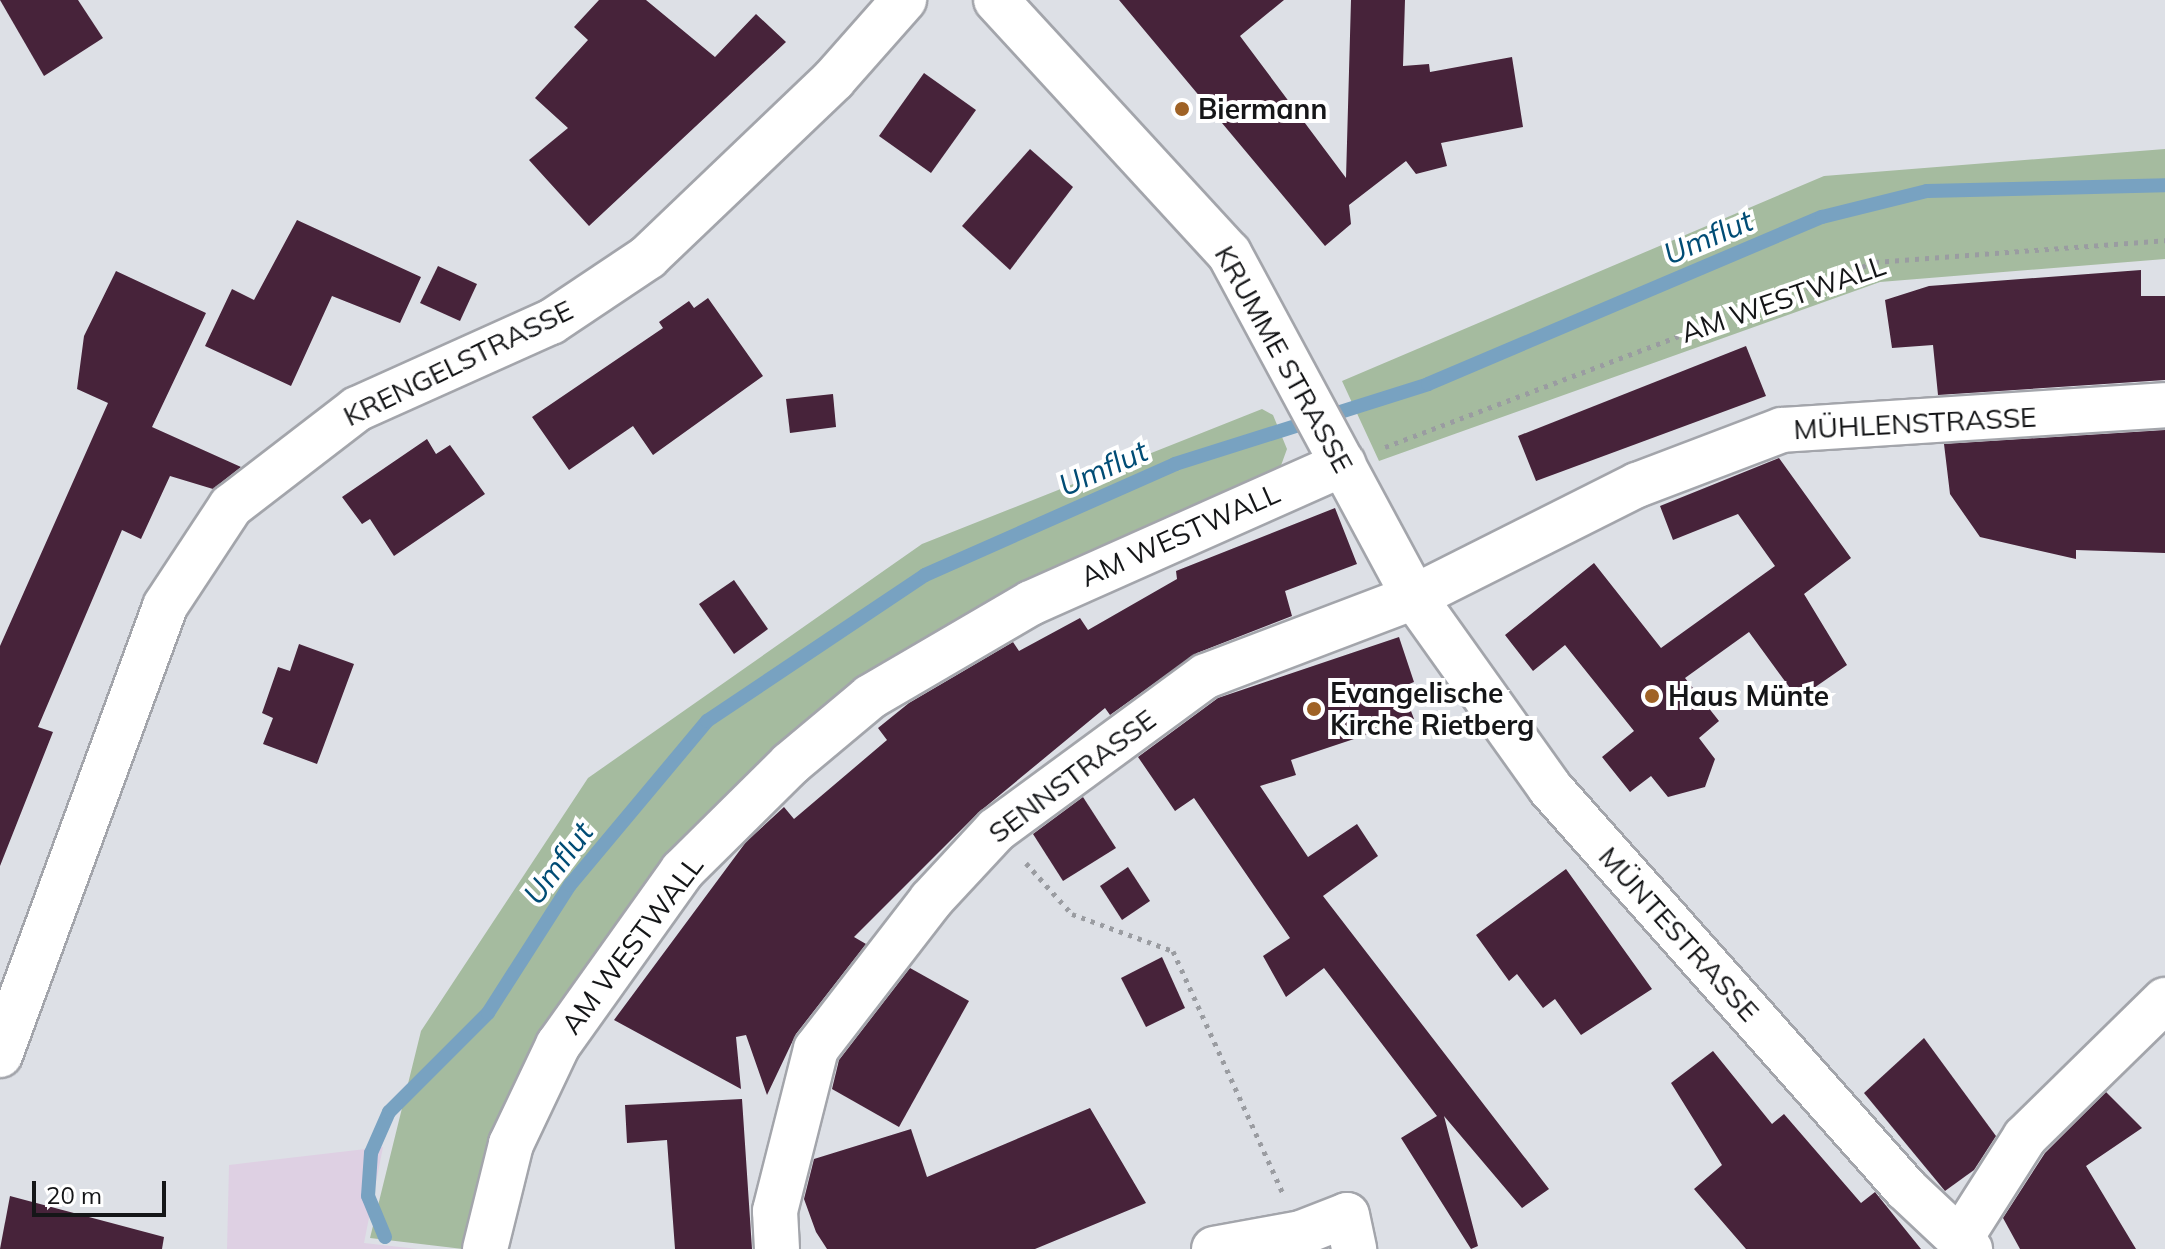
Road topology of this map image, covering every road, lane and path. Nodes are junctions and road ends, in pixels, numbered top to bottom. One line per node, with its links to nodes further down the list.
1 (904, 0): 9 (street, KRENGELSTRASSE)
2 (996, 0): 5 (street, KRUMME STRASSE)
3 (2165, 240): 5 (path, AM WESTWALL)
4 (2165, 405): 6 (street, MÜHLENSTRASSE)
5 (1335, 450): 6 (street, KRUMME STRASSE); 12 (street, AM WESTWALL)
6 (1414, 597): 7 (street, SENNSTRASSE); 11 (street, MÜNTESTRASSE)
7 (996, 830): 10 (path); 13 (street, SENNSTRASSE)
8 (2165, 1000): 11 (street)
9 (0, 1055)
10 (1301, 1233): 14 (street); 15 (street)
11 (1965, 1244)
12 (485, 1249)
13 (777, 1249)
14 (1214, 1249)
15 (1354, 1249)

